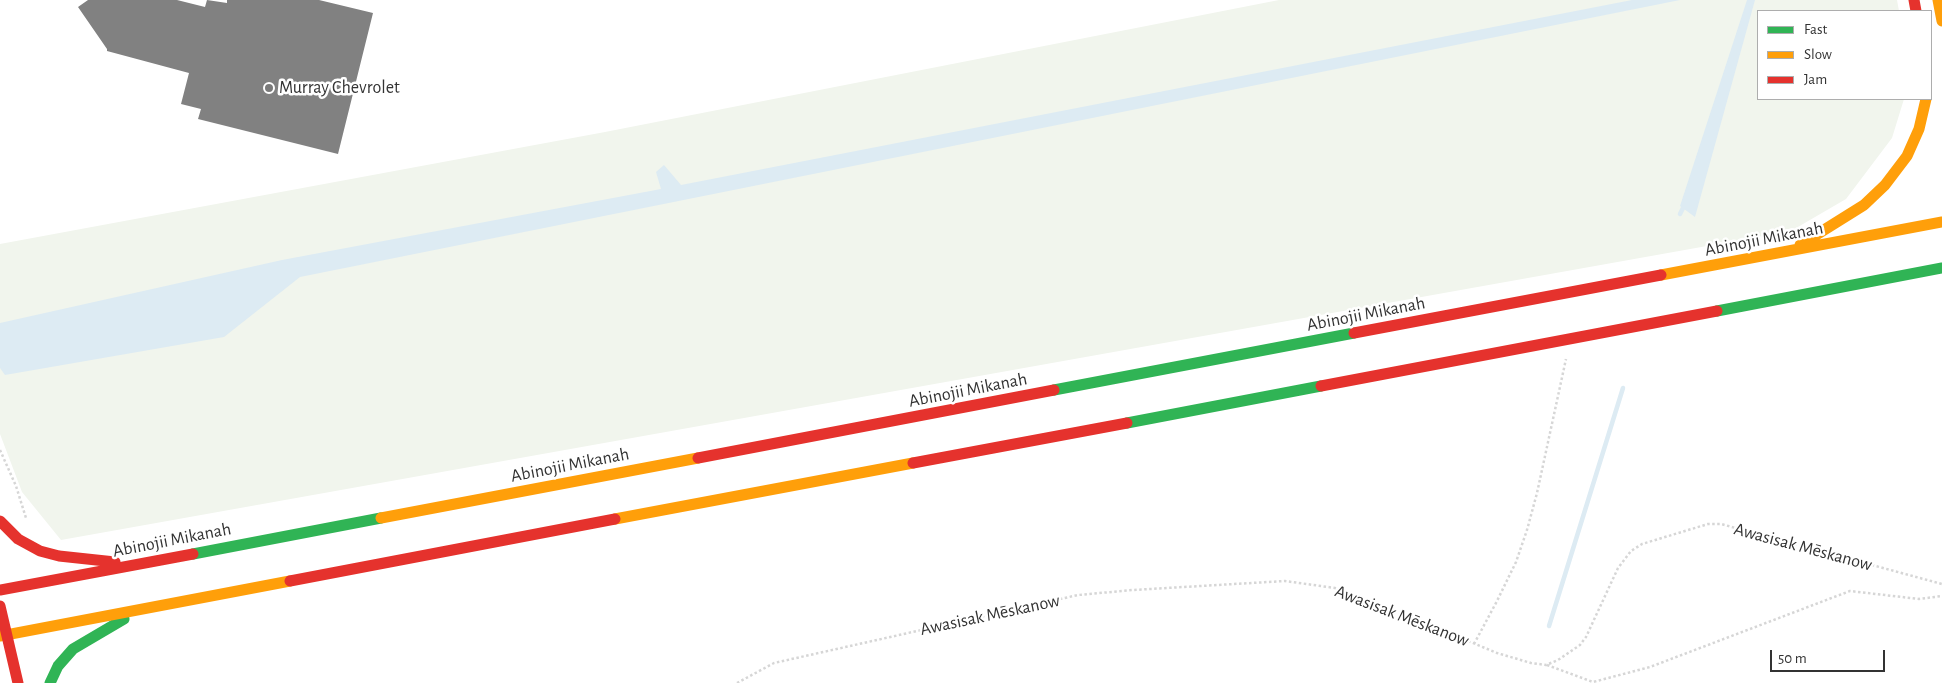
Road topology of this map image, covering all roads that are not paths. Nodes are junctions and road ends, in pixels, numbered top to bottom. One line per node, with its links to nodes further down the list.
1 (1938, 0): 2 (main road)
2 (1942, 21)
3 (1926, 100): 5 (main road)
4 (1942, 222): 5 (main road, Abinojii Mikanah)
5 (1790, 252): 8 (main road, Abinojii Mikanah)
6 (1942, 268): 11 (main road)
7 (0, 521): 8 (main road)
8 (136, 565): 9 (main road, Abinojii Mikanah)
9 (0, 590)
10 (0, 606): 12 (main road)
11 (142, 608): 12 (main road); 14 (main road)
12 (3, 635): 13 (main road)
13 (18, 683)
14 (50, 683)

